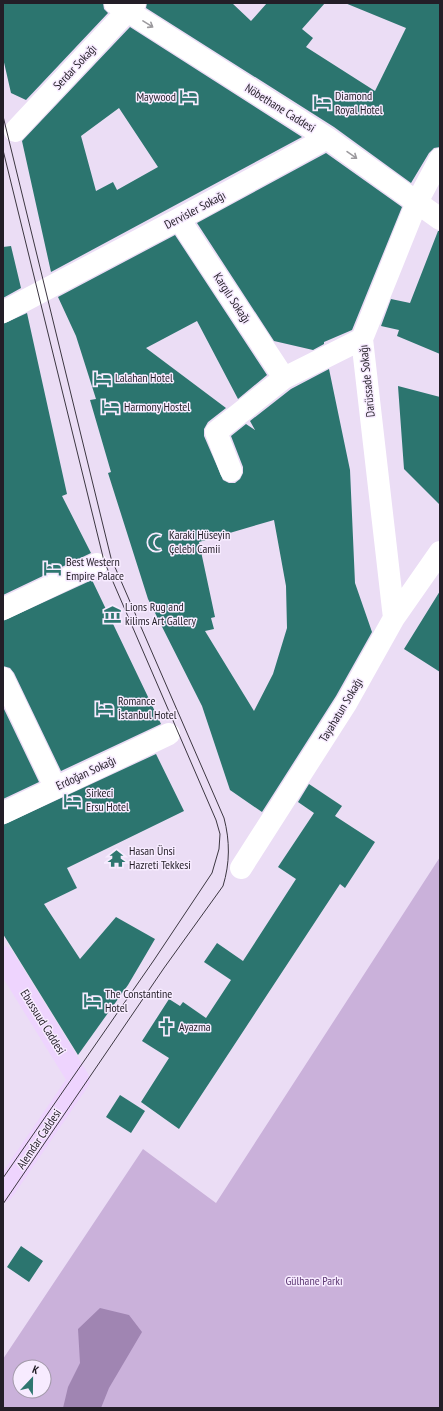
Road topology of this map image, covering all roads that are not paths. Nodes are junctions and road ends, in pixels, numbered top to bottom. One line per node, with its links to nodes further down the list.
1 (126, 6): 2 (street, Serdar Sokağı); 3 (street, Nöbethane Caddesi, one-way to 3)
2 (15, 131)
3 (327, 138): 5 (street, Nöbethane Caddesi, one-way to 5); 6 (street, Dervisler Sokağı)
4 (440, 158): 5 (street, Darüssade Sokağı)
5 (418, 202): 7 (street, Nöbethane Caddesi); 9 (street, Darüssade Sokağı)
6 (179, 219): 8 (street, Dervisler Sokağı); 10 (street, Kargılı Sokağı)
7 (440, 219)
8 (3, 312)
9 (362, 339): 10 (street); 15 (street, Darüssade Sokağı)
10 (284, 378): 11 (street)
11 (231, 471)
12 (440, 552): 15 (street, Tayahatun Sokağı)
13 (97, 564): 14 (street)
14 (3, 609)
15 (394, 618): 20 (street, Tayahatun Sokağı)
16 (3, 678): 18 (street)
17 (169, 734): 18 (street, Erdoğan Sokağı)
18 (55, 788): 19 (street, Erdoğan Sokağı)
19 (3, 813)
20 (241, 868)
21 (3, 957): 22 (main road, Ebussuud Caddesi)
22 (75, 1087): 23 (main road, Alemdar Caddesi)
23 (3, 1191)

